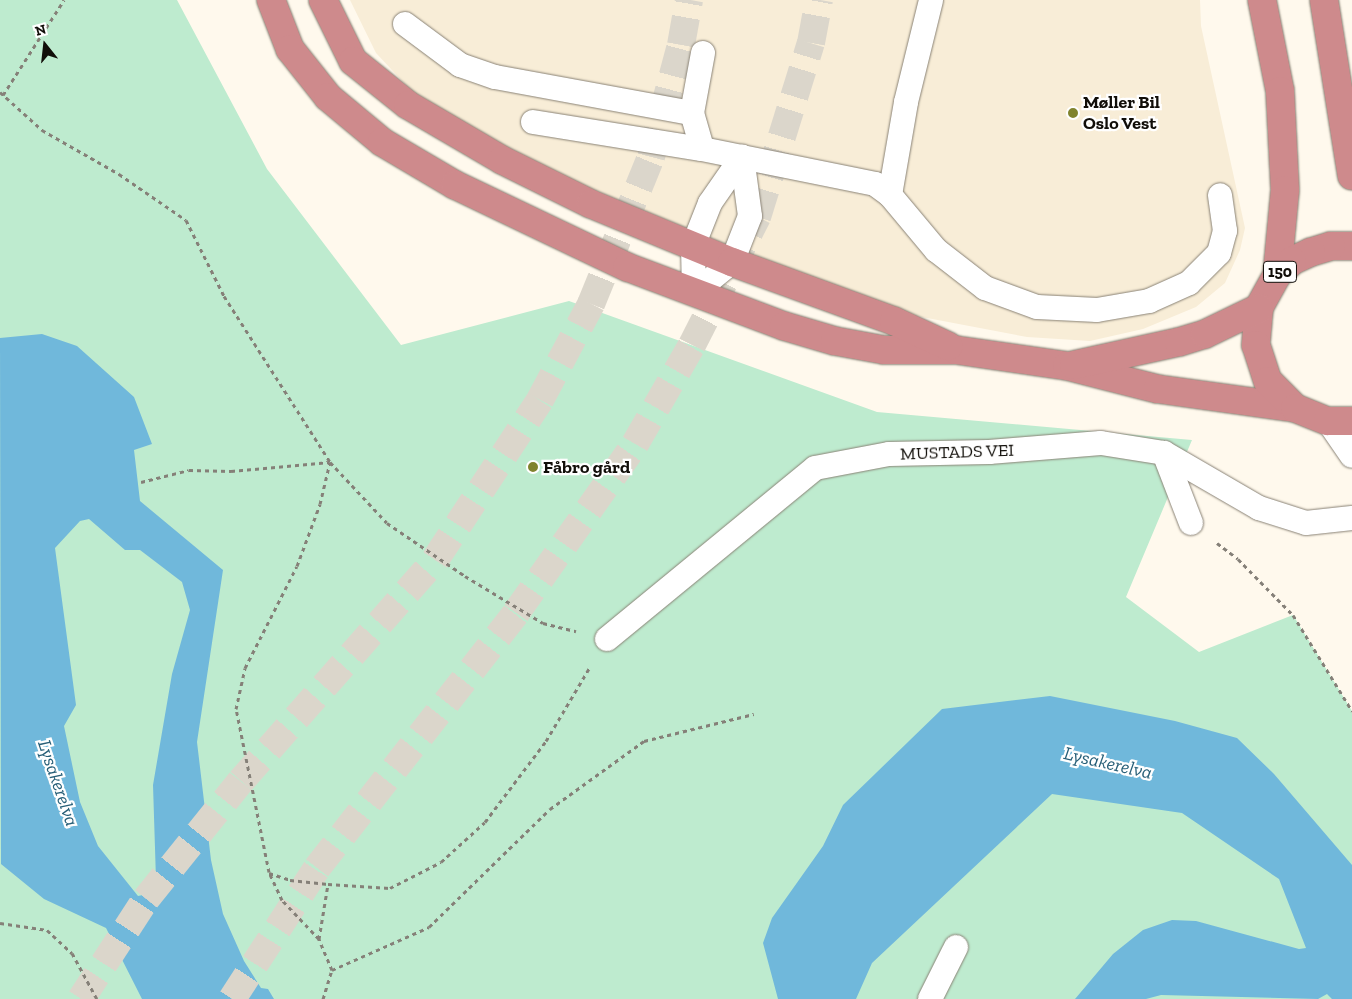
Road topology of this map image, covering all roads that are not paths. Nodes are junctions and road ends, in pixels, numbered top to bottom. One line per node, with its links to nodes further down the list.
1 (272, 0): 19 (highway)
2 (323, 0): 15 (highway)
3 (932, 0): 13 (lane)
4 (1262, 0): 18 (highway)
5 (1324, 0): 12 (highway)
6 (405, 24): 8 (lane)
7 (703, 53): 8 (lane)
8 (692, 114): 10 (lane)
9 (533, 122): 10 (lane)
10 (702, 149): 11 (lane)
11 (742, 157): 13 (lane); 15 (lane); 17 (lane)
12 (1352, 176)
13 (890, 195): 14 (lane)
14 (1220, 195)
15 (693, 246): 17 (highway); 19 (lane)
16 (1352, 246): 18 (highway, 150)
17 (732, 262): 19 (lane); 21 (highway)
18 (1277, 276): 20 (highway, 150)
19 (694, 293): 21 (highway)
20 (1259, 308): 22 (highway); 23 (highway, 150)
21 (956, 350): 22 (highway)
22 (1067, 366): 23 (highway)
23 (1295, 408): 24 (highway, 150)
24 (1340, 421): 26 (lane)
25 (1164, 453): 27 (lane, MUSTADS VEI); 28 (lane); 29 (lane, MUSTADS VEI)
26 (1352, 456)
27 (1352, 518)
28 (1191, 523)
29 (607, 639)
30 (956, 946): 31 (lane)
31 (930, 999)

